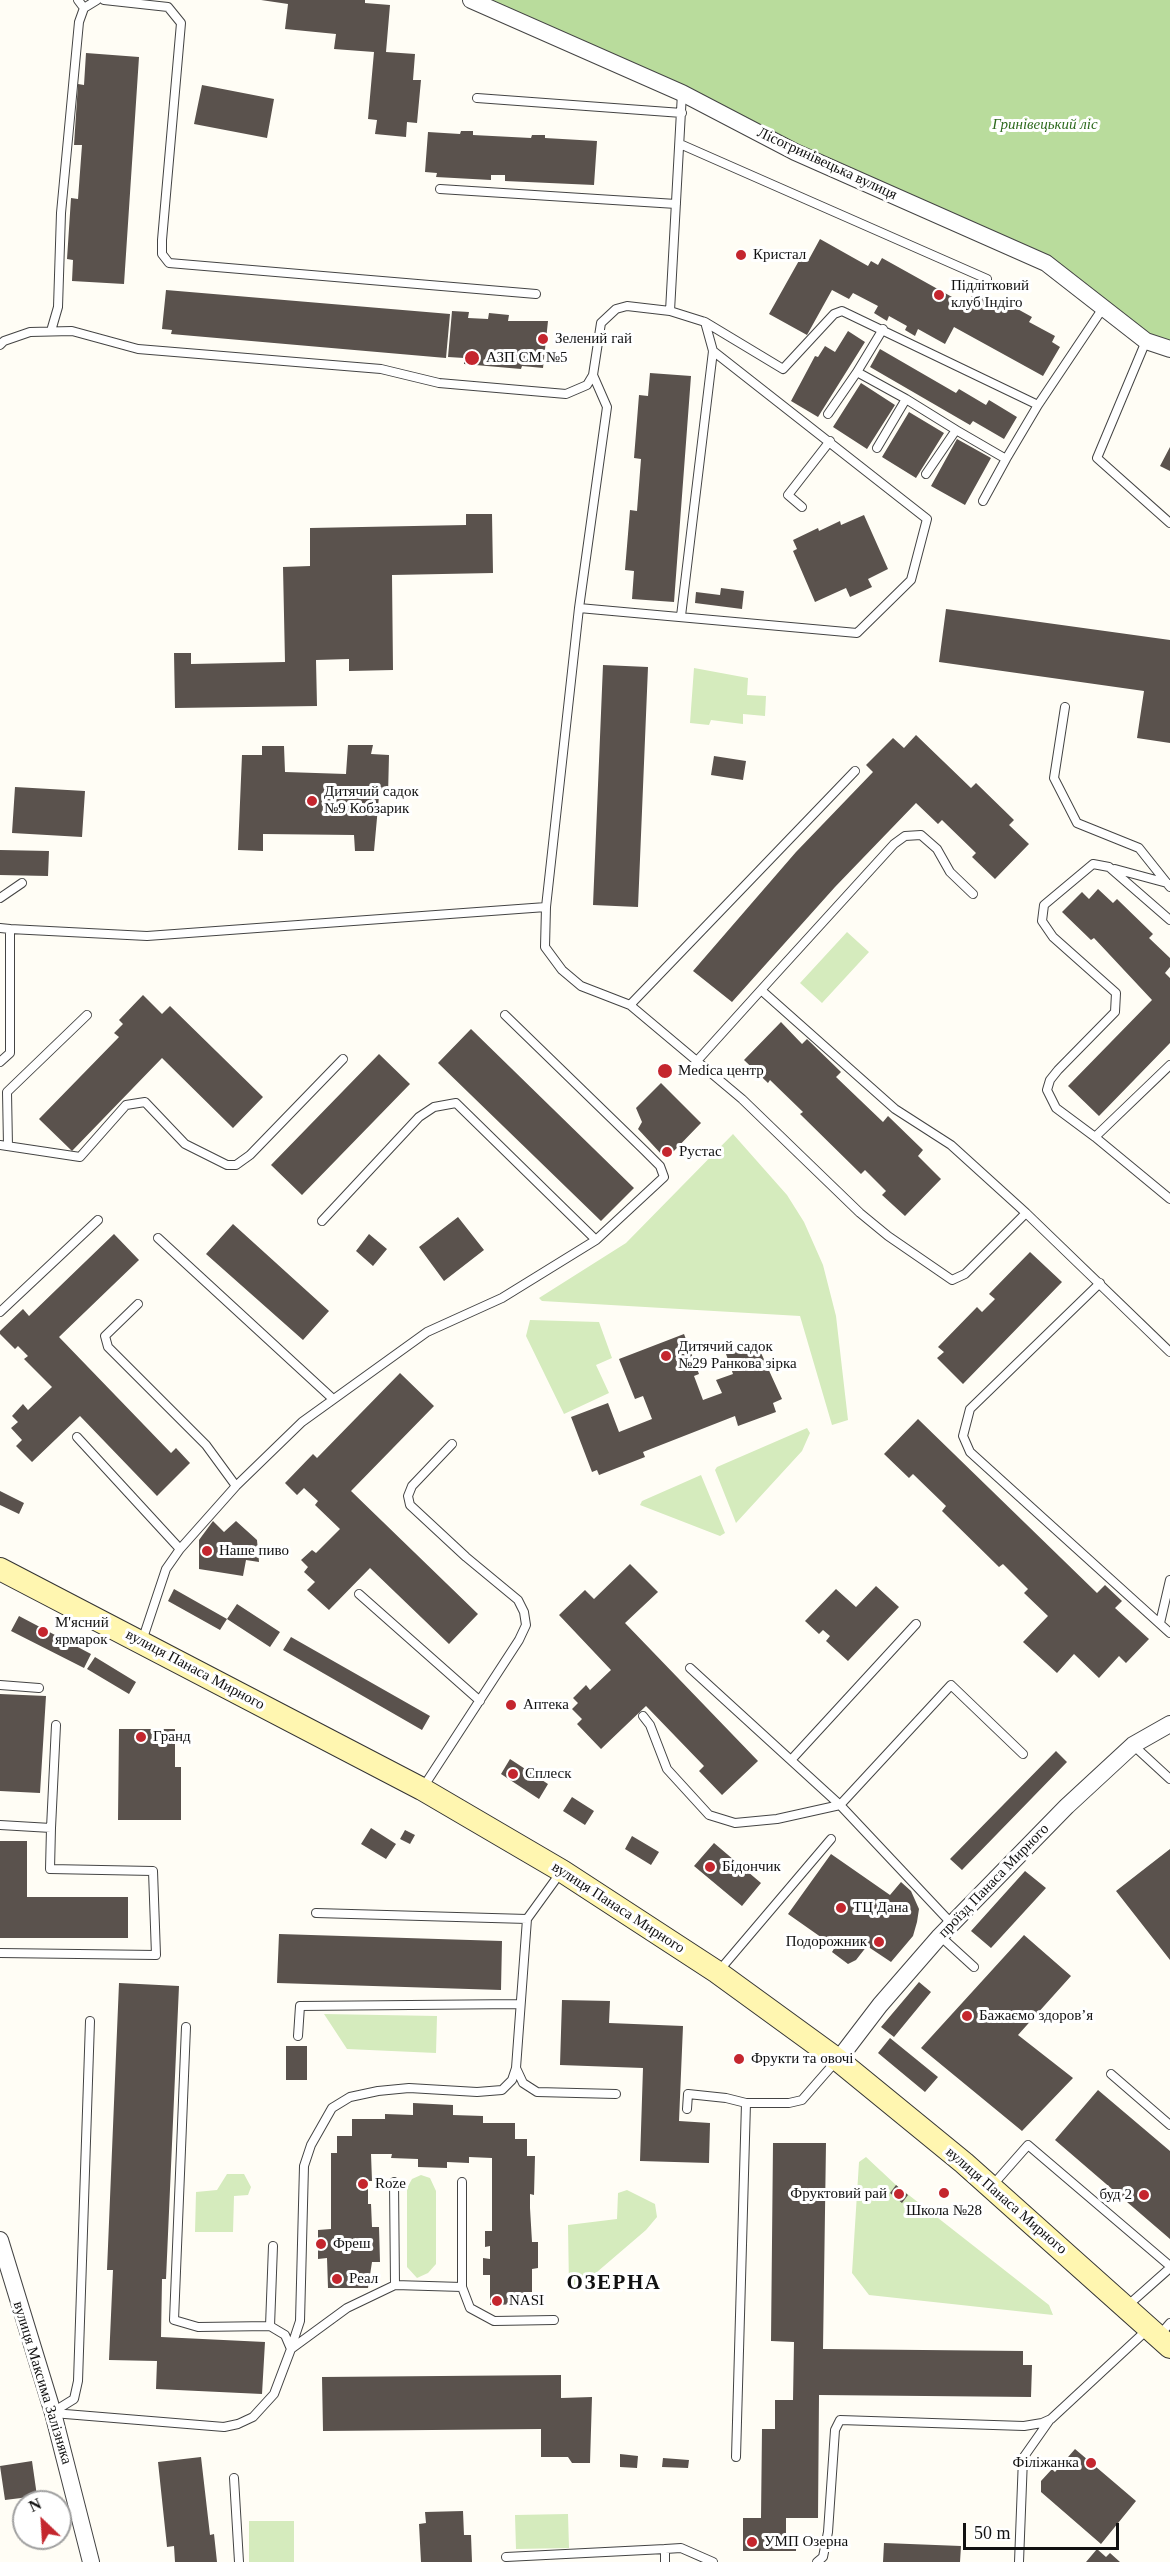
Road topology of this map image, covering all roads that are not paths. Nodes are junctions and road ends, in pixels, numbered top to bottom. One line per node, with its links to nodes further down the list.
1 (78, 0): 5 (lane)
2 (97, 0): 5 (lane)
3 (104, 0): 13 (lane)
4 (471, 0): 6 (street, Лісогринівецька вулиця)
5 (84, 8): 18 (lane)
6 (682, 93): 8 (lane); 14 (street, Лісогринівецька вулиця)
7 (477, 98): 8 (lane)
8 (682, 113): 9 (lane)
9 (680, 144): 11 (lane); 12 (lane)
10 (440, 189): 11 (lane)
11 (676, 204): 15 (lane)
12 (987, 279)
13 (536, 294)
14 (1103, 308): 19 (street, Лісогринівецька вулиця); 26 (lane)
15 (670, 311): 16 (lane); 24 (lane)
16 (705, 322): 17 (lane); 22 (lane)
17 (883, 329): 23 (lane); 26 (lane)
18 (51, 331): 20 (lane); 24 (lane)
19 (1146, 340): 21 (street, Лісогринівецька вулиця); 35 (lane)
20 (0, 345)
21 (1170, 349)
22 (713, 351): 29 (lane); 37 (lane)
23 (857, 372): 25 (lane); 27 (lane)
24 (593, 375): 36 (lane)
25 (906, 399): 28 (lane); 30 (lane)
26 (1038, 405): 31 (lane)
27 (828, 414)
28 (956, 430): 31 (lane); 32 (lane)
29 (830, 441): 34 (lane); 37 (lane)
30 (877, 448)
31 (1006, 459): 33 (lane)
32 (926, 474)
33 (983, 501)
34 (802, 507)
35 (1170, 523)
36 (579, 608): 37 (lane); 45 (lane)
37 (681, 616)
38 (1065, 707): 42 (lane)
39 (855, 771): 50 (lane)
40 (1109, 867): 42 (lane); 46 (lane); 57 (lane)
41 (22, 883): 44 (lane)
42 (1168, 885)
43 (973, 894): 49 (lane)
44 (0, 898)
45 (546, 907): 48 (lane); 50 (lane)
46 (1170, 920)
47 (0, 928): 48 (lane)
48 (10, 929): 54 (lane)
49 (761, 990): 55 (lane); 60 (lane)
50 (630, 1005): 55 (lane)
51 (87, 1015): 58 (lane)
52 (505, 1015): 64 (lane)
53 (343, 1059): 58 (lane)
54 (0, 1062)
55 (696, 1062): 60 (lane)
56 (1170, 1065): 57 (lane)
57 (1095, 1137): 59 (lane)
58 (4, 1145)
59 (1170, 1199)
60 (1026, 1213): 65 (lane)
61 (98, 1220): 67 (lane)
62 (322, 1221): 64 (lane)
63 (158, 1239): 69 (lane)
64 (596, 1240): 69 (lane)
65 (1100, 1283): 68 (lane); 77 (lane)
66 (138, 1304): 72 (lane)
67 (0, 1312)
68 (1170, 1352)
69 (333, 1399): 72 (lane)
70 (77, 1437): 73 (lane)
71 (452, 1444): 84 (lane)
72 (236, 1486): 73 (lane)
73 (180, 1549): 80 (lane)
74 (0, 1569): 80 (main road, вулиця Панаса Мирного)
75 (1170, 1580): 77 (lane)
76 (359, 1594): 84 (lane)
77 (1161, 1623): 79 (lane)
78 (916, 1624): 90 (lane)
79 (1170, 1633)
80 (142, 1641): 92 (main road, вулиця Панаса Мирного)
81 (690, 1668): 90 (lane)
82 (0, 1685): 83 (lane)
83 (39, 1688)
84 (480, 1701): 92 (lane)
85 (643, 1716): 93 (lane)
86 (1170, 1724): 88 (street, проїзд Панаса Мирного)
87 (56, 1725): 95 (lane)
88 (1132, 1745): 91 (lane); 100 (street, проїзд Панаса Мирного)
89 (1023, 1754): 93 (lane)
90 (791, 1760): 93 (lane)
91 (1170, 1779)
92 (422, 1789): 97 (main road, вулиця Панаса Мирного)
93 (840, 1805): 100 (lane)
94 (0, 1826): 95 (lane)
95 (51, 1828): 101 (lane)
96 (831, 1839): 103 (lane)
97 (562, 1871): 99 (lane); 103 (main road, вулиця Панаса Мирного)
98 (316, 1913): 99 (lane)
99 (527, 1919): 104 (lane)
100 (946, 1930): 102 (lane); 108 (street, проїзд Панаса Мирного)
101 (0, 1953)
102 (974, 1967)
103 (717, 1972): 108 (main road, вулиця Панаса Мирного)
104 (520, 2004): 107 (lane); 109 (lane)
105 (90, 2021): 128 (lane)
106 (186, 2027): 125 (lane)
107 (298, 2036)
108 (838, 2060): 112 (lane); 117 (main road, вулиця Панаса Мирного)
109 (516, 2068): 111 (lane); 127 (lane)
110 (1112, 2074): 114 (lane)
111 (616, 2094)
112 (746, 2103): 113 (lane); 130 (lane)
113 (687, 2109)
114 (1170, 2125)
115 (394, 2182): 121 (lane)
116 (462, 2182): 122 (lane)
117 (991, 2187): 120 (lane); 123 (main road, вулиця Панаса Мирного)
118 (0, 2240): 128 (street, вулиця Максима Залізняка)
119 (273, 2246): 125 (lane)
120 (1170, 2267): 123 (lane)
121 (394, 2285): 122 (lane); 127 (lane)
122 (462, 2287): 124 (lane)
123 (1126, 2307): 126 (main road, вулиця Панаса Мирного)
124 (554, 2320)
125 (270, 2326): 127 (lane)
126 (1162, 2334): 129 (lane)
127 (291, 2349): 128 (lane)
128 (53, 2413): 134 (street, вулиця Максима Залізняка)
129 (1051, 2419): 138 (lane); 139 (lane)
130 (736, 2457)
131 (234, 2478): 135 (lane)
132 (665, 2548): 133 (lane); 136 (lane); 137 (lane)
133 (506, 2557)
134 (91, 2562)
135 (239, 2562)
136 (665, 2562)
137 (713, 2562)
138 (818, 2562)
139 (1019, 2562)

